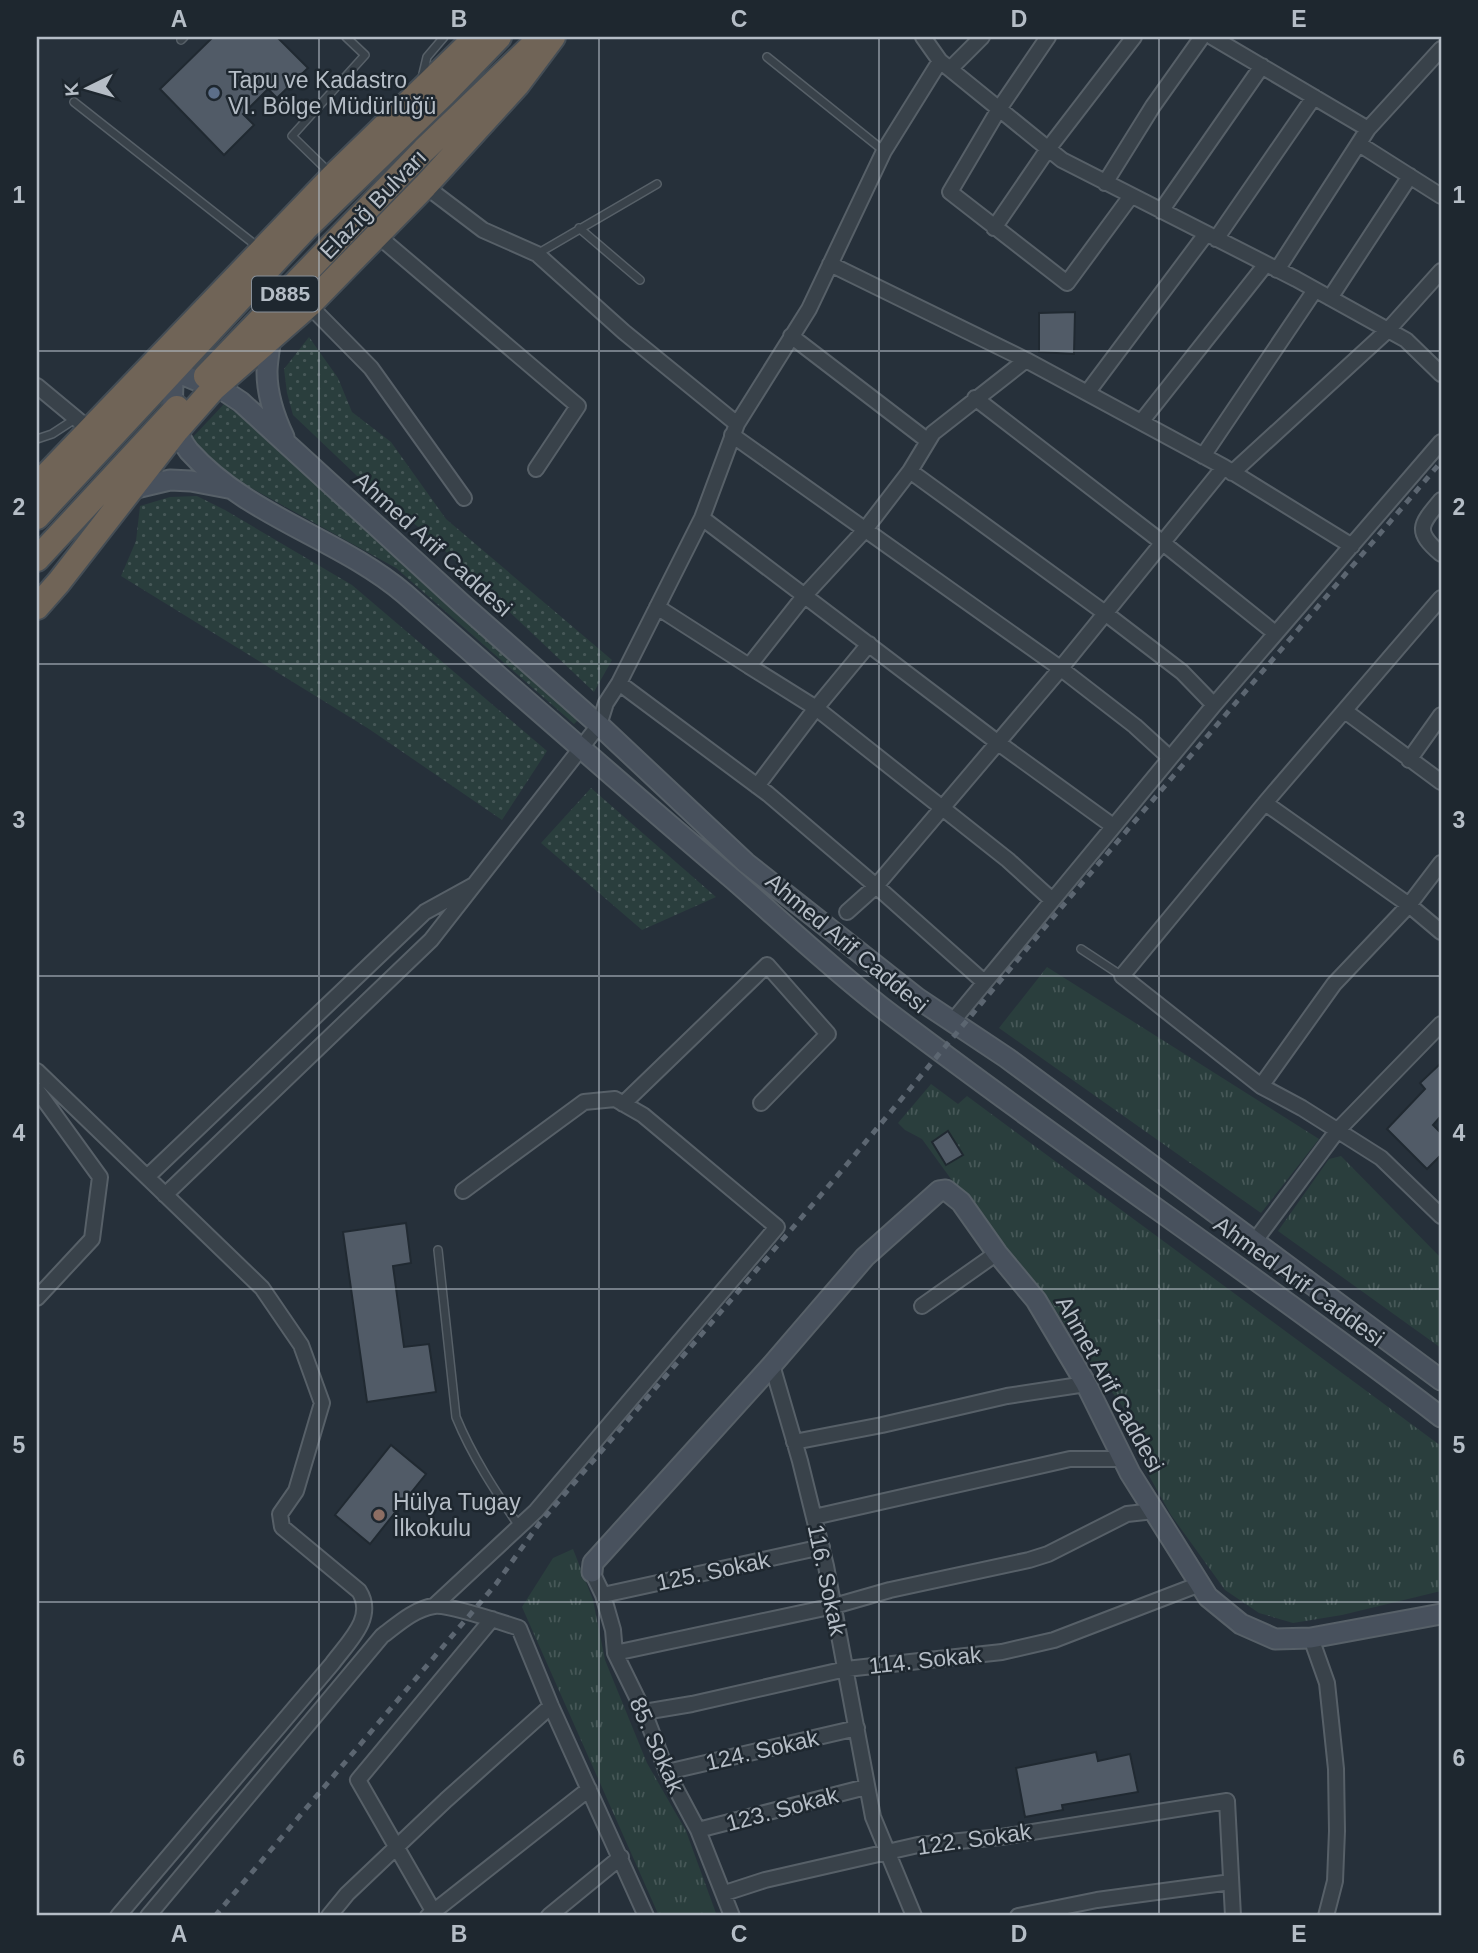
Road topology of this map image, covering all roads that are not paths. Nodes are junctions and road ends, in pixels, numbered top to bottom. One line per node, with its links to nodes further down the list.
1 (346, 37): 25 (lane)
2 (444, 37): 17 (lane)
3 (476, 37): 17 (highway)
4 (499, 37): 51 (highway, Elazığ Bulvarı / D885)
5 (541, 37): 46 (highway, Elazığ Bulvarı / D885)
6 (553, 37): 29 (highway)
7 (923, 37): 15 (street)
8 (982, 37): 15 (street)
9 (1048, 37): 20 (street)
10 (1134, 37): 23 (street)
11 (1202, 37): 27 (street)
12 (1219, 39): 16 (street)
13 (1441, 49): 21 (street)
14 (767, 57): 24 (lane)
15 (945, 65): 20 (street); 24 (street)
16 (1262, 66): 18 (street); 32 (street)
17 (421, 90): 25 (highway)
18 (1314, 97): 21 (street); 36 (street)
19 (75, 102): 37 (lane)
20 (999, 109): 23 (street); 34 (street)
21 (1368, 130): 22 (street)
22 (1359, 144): 26 (street); 40 (street)
23 (1048, 149): 27 (street); 34 (street)
24 (884, 150): 39 (street)
25 (333, 176): 37 (highway)
26 (1410, 176): 31 (street); 44 (street)
27 (1105, 183): 30 (street)
28 (657, 184): 33 (lane)
29 (425, 186): 35 (highway); 38 (street)
30 (1131, 196): 32 (street); 34 (street)
31 (1441, 196)
32 (1161, 211): 36 (street)
33 (579, 228): 38 (lane); 42 (lane)
34 (995, 228)
35 (377, 235): 45 (highway); 66 (street)
36 (1211, 237): 40 (street); 55 (street)
37 (261, 250): 59 (highway)
38 (537, 254): 60 (street)
39 (830, 264): 48 (street); 50 (street)
40 (1272, 267): 43 (street); 58 (street)
41 (1441, 271): 47 (street)
42 (640, 280)
43 (1315, 290): 44 (street); 65 (street)
44 (1330, 298): 47 (street)
45 (309, 305): 49 (highway); 72 (street)
46 (270, 310): 49 (street, Ahmed Arif Caddesi); 53 (highway, Elazığ Bulvarı / D885)
47 (1388, 330): 52 (street); 67 (street)
48 (791, 336): 60 (street); 63 (street)
49 (271, 339): 53 (highway); 62 (street, Ahmed Arif Caddesi)
50 (1026, 360): 55 (street); 56 (street)
51 (174, 371): 53 (street, Ahmed Arif Caddesi); 57 (street); 74 (highway, Elazığ Bulvarı / D885)
52 (1441, 374)
53 (209, 384): 57 (highway, Elazığ Bulvarı / D885); 62 (street, Ahmed Arif Caddesi)
54 (37, 386): 59 (street)
55 (1087, 393): 58 (street)
56 (975, 398): 63 (street); 77 (street)
57 (176, 421): 70 (highway); 71 (street, Ahmed Arif Caddesi); 80 (highway, Elazığ Bulvarı / D885)
58 (1141, 422): 65 (street)
59 (83, 424): 61 (lane); 69 (highway)
60 (735, 430): 75 (street); 76 (street)
61 (37, 439)
62 (286, 441): 95 (street, Ahmed Arif Caddesi)
63 (928, 441): 68 (street)
64 (1441, 442): 78 (street)
65 (1203, 456): 67 (street)
66 (536, 469)
67 (1228, 470): 77 (street); 78 (street)
68 (910, 471): 76 (street); 85 (street)
69 (37, 485)
70 (132, 489): 71 (street, Ahmed Arif Caddesi); 83 (highway)
71 (236, 490): 97 (street, Ahmed Arif Caddesi)
72 (464, 498)
73 (1441, 500): 79 (street)
74 (37, 517)
75 (702, 517): 81 (street); 84 (street)
76 (864, 531): 81 (street); 89 (street)
77 (1163, 543): 85 (street); 86 (street)
78 (1352, 546): 86 (street)
79 (1441, 554)
80 (37, 559)
81 (805, 595): 87 (street); 88 (street)
82 (1441, 598): 93 (street)
83 (37, 607)
84 (657, 607): 88 (street); 90 (street)
85 (1105, 613): 89 (street); 91 (street)
86 (1275, 634): 91 (street)
87 (869, 644): 92 (street); 96 (street)
88 (749, 666): 92 (street)
89 (1060, 668): 96 (street); 98 (street)
90 (619, 683): 95 (street); 101 (street)
91 (1214, 705): 98 (street)
92 (816, 708): 101 (street); 103 (street)
93 (1345, 711): 99 (street); 102 (street)
94 (1441, 715): 99 (street)
95 (599, 725): 97 (street); 115 (street, Ahmed Arif Caddesi)
96 (997, 742): 103 (street); 104 (street)
97 (580, 750): 106 (street); 135 (street, Ahmed Arif Caddesi)
98 (1170, 758): 104 (street)
99 (1409, 760): 100 (street)
100 (1441, 782)
101 (757, 786): 107 (street)
102 (1265, 803): 109 (street); 113 (street)
103 (940, 808): 107 (street); 108 (street)
104 (1113, 826): 108 (street)
105 (1441, 863): 109 (street)
106 (474, 885): 123 (street); 125 (street)
107 (876, 886): 110 (street); 114 (street)
108 (1052, 900): 114 (street)
109 (1409, 905): 111 (street); 118 (street)
110 (847, 912)
111 (1441, 932)
112 (1081, 949): 113 (lane)
113 (1122, 976): 118 (street)
114 (984, 982): 115 (street)
115 (952, 1022): 127 (street, Ahmed Arif Caddesi)
116 (1438, 1033): 122 (street)
117 (37, 1071): 123 (street)
118 (1261, 1086): 122 (street)
119 (37, 1090): 130 (street)
120 (761, 1103): 121 (street)
121 (623, 1104): 124 (street); 140 (street)
122 (1337, 1131): 126 (street); 127 (street)
123 (147, 1177): 125 (street)
124 (463, 1191)
125 (165, 1195): 165 (street)
126 (1441, 1216)
127 (1254, 1242): 133 (street, Ahmed Arif Caddesi)
128 (438, 1250): 140 (lane)
129 (997, 1254): 131 (street); 132 (street, Ahmet Arif Caddesi); 134 (street, Ahmet Arif Caddesi)
130 (37, 1298)
131 (922, 1306)
132 (772, 1365): 136 (street, 116. Sokak); 142 (street, Ahmet Arif Caddesi)
133 (1441, 1380)
134 (1086, 1384): 136 (street); 137 (street, Ahmet Arif Caddesi)
135 (1441, 1417)
136 (794, 1442): 139 (street, 116. Sokak)
137 (1124, 1459): 138 (street, Ahmet Arif Caddesi); 139 (street)
138 (1154, 1511): 143 (street, Ahmet Arif Caddesi); 146 (street)
139 (814, 1517): 141 (street, 116. Sokak)
140 (520, 1526): 145 (street)
141 (822, 1548): 144 (street, 125. Sokak); 146 (street, 116. Sokak)
142 (592, 1572): 144 (street, 85. Sokak)
143 (1200, 1584): 149 (street, Ahmet Arif Caddesi); 151 (street, 114. Sokak)
144 (603, 1595): 150 (street, 85. Sokak)
145 (435, 1605): 148 (street); 166 (street)
146 (834, 1606): 150 (street); 151 (street, 116. Sokak)
147 (1441, 1615): 149 (street, Ahmet Arif Caddesi)
148 (492, 1619): 152 (street); 159 (street)
149 (1311, 1638): 174 (street)
150 (615, 1653): 153 (street, 85. Sokak)
151 (846, 1669): 153 (street, 114. Sokak); 154 (street, 116. Sokak)
152 (551, 1706): 157 (street); 159 (street)
153 (644, 1712): 155 (street, 85. Sokak)
154 (857, 1728): 155 (street, 124. Sokak); 156 (street, 116. Sokak)
155 (667, 1772): 158 (street, 85. Sokak)
156 (866, 1787): 158 (street, 123. Sokak); 160 (street, 116. Sokak)
157 (589, 1789): 161 (street); 164 (street)
158 (698, 1830): 163 (street, 85. Sokak)
159 (398, 1847): 164 (street); 167 (street)
160 (888, 1853): 162 (street, 122. Sokak); 163 (street, 122. Sokak); 171 (street, 116. Sokak)
161 (621, 1857): 168 (street); 169 (street)
162 (1231, 1882): 172 (street); 173 (street)
163 (724, 1893): 170 (street, 85. Sokak)
164 (433, 1915)
165 (118, 1916)
166 (148, 1916)
167 (329, 1916)
168 (549, 1916)
169 (646, 1916)
170 (732, 1916)
171 (914, 1916)
172 (1018, 1916)
173 (1233, 1916)
174 (1326, 1916)

